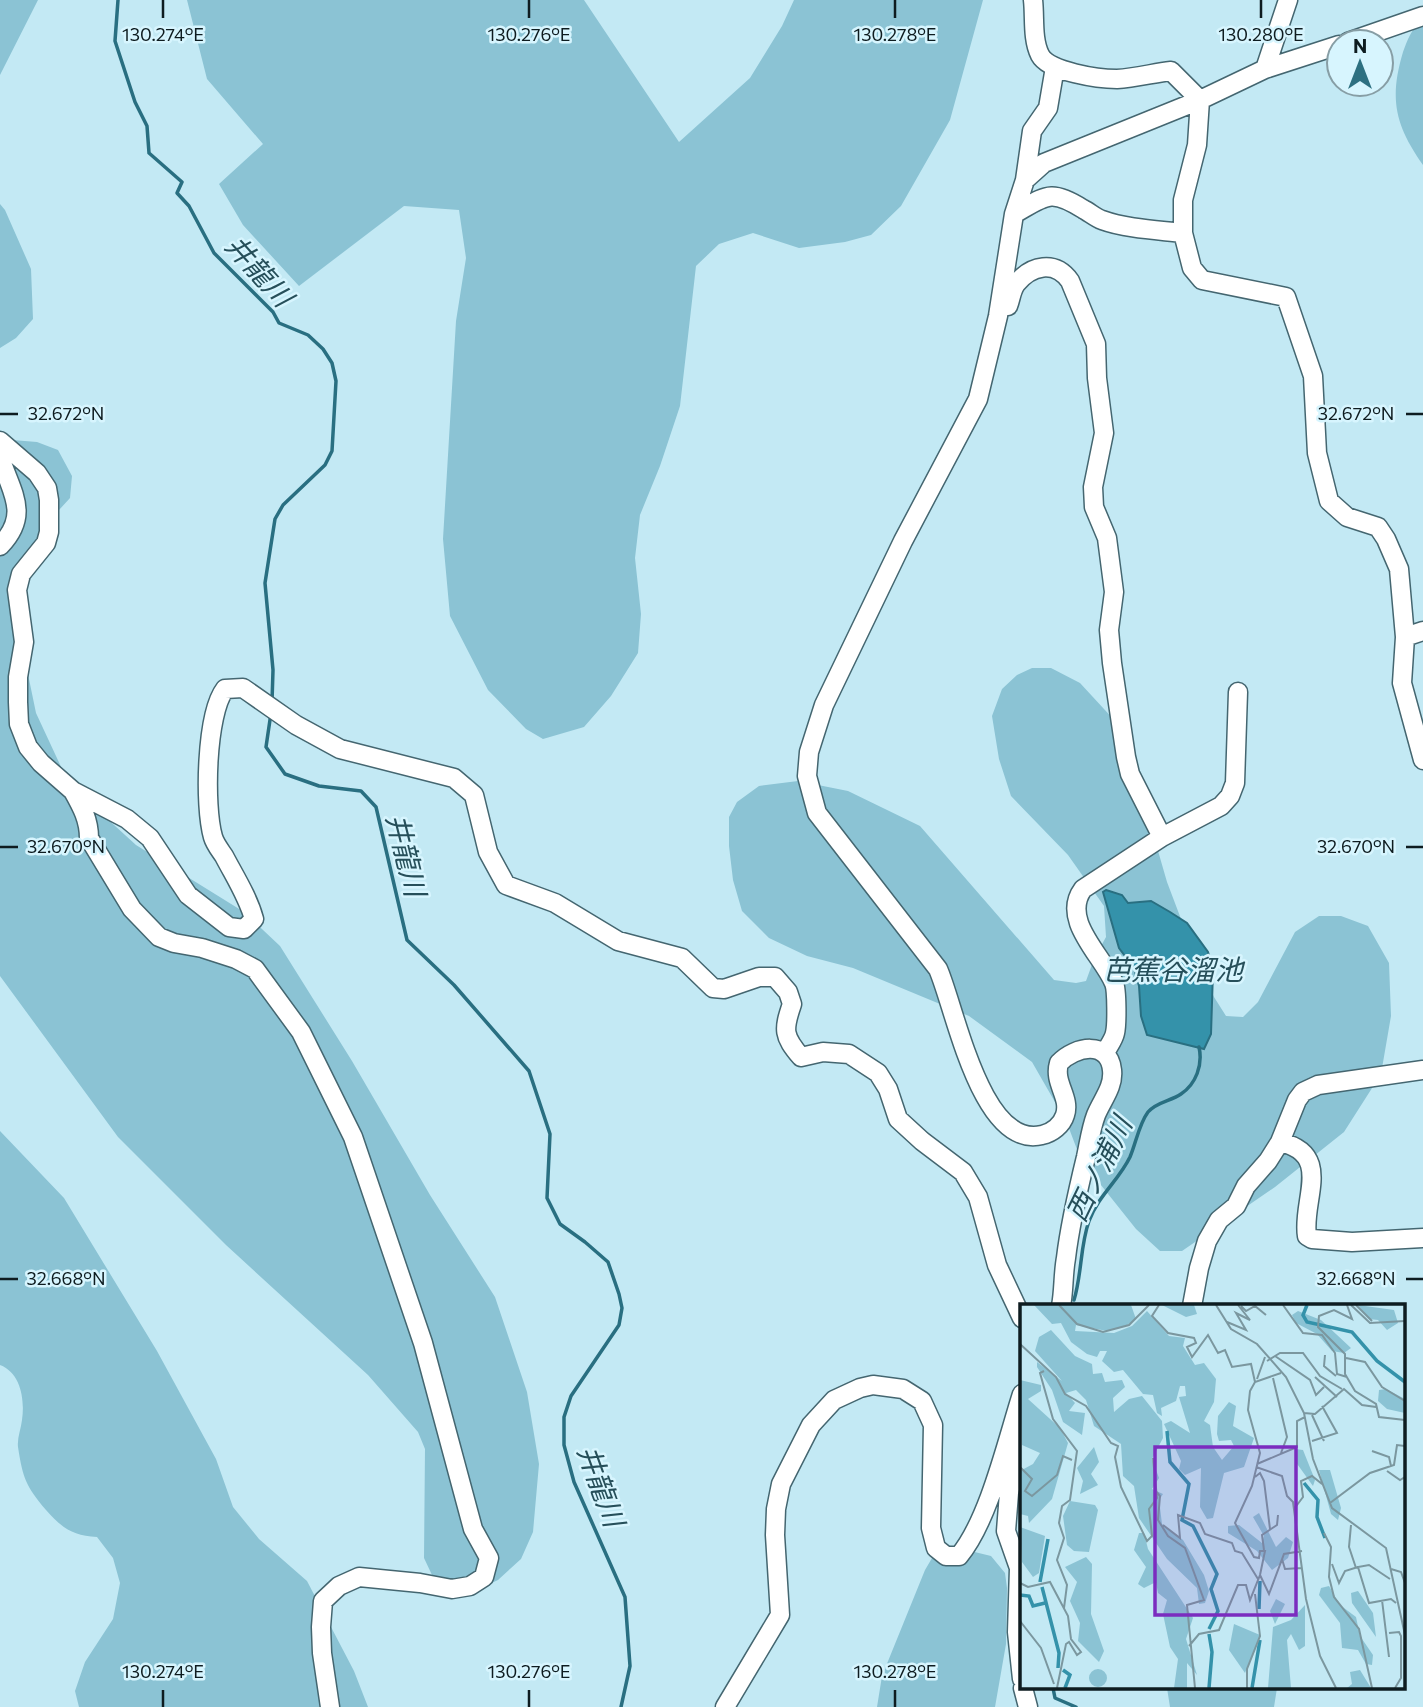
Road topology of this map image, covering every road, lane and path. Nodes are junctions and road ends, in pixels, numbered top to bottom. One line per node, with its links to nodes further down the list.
1 (1033, 0): 6 (street)
2 (1288, 0): 7 (street)
3 (1423, 16): 4 (street)
4 (1388, 28)
5 (1325, 50): 7 (street)
6 (1055, 67): 8 (street); 9 (street)
7 (1265, 69): 8 (street)
8 (1200, 100): 9 (street); 11 (street)
9 (1025, 180): 10 (street)
10 (1014, 214): 11 (street); 12 (street)
11 (1183, 233): 17 (street)
12 (998, 316): 21 (street); 22 (street)
13 (0, 441): 20 (street)
14 (0, 457): 15 (street)
15 (0, 546)
16 (1423, 631): 17 (street)
17 (1405, 637): 19 (street)
18 (1238, 692): 21 (street)
19 (1423, 760)
20 (73, 791): 28 (street); 33 (street)
21 (1162, 837): 22 (street)
22 (1105, 1053): 26 (street)
23 (1423, 1070): 24 (street)
24 (1280, 1142): 25 (street); 27 (street)
25 (1423, 1238)
26 (1063, 1304)
27 (1192, 1304)
28 (1020, 1314)
29 (1020, 1400): 34 (street)
30 (1020, 1446): 31 (street)
31 (1020, 1660)
32 (1024, 1690): 35 (street)
33 (330, 1707)
34 (725, 1707)
35 (1028, 1707)

